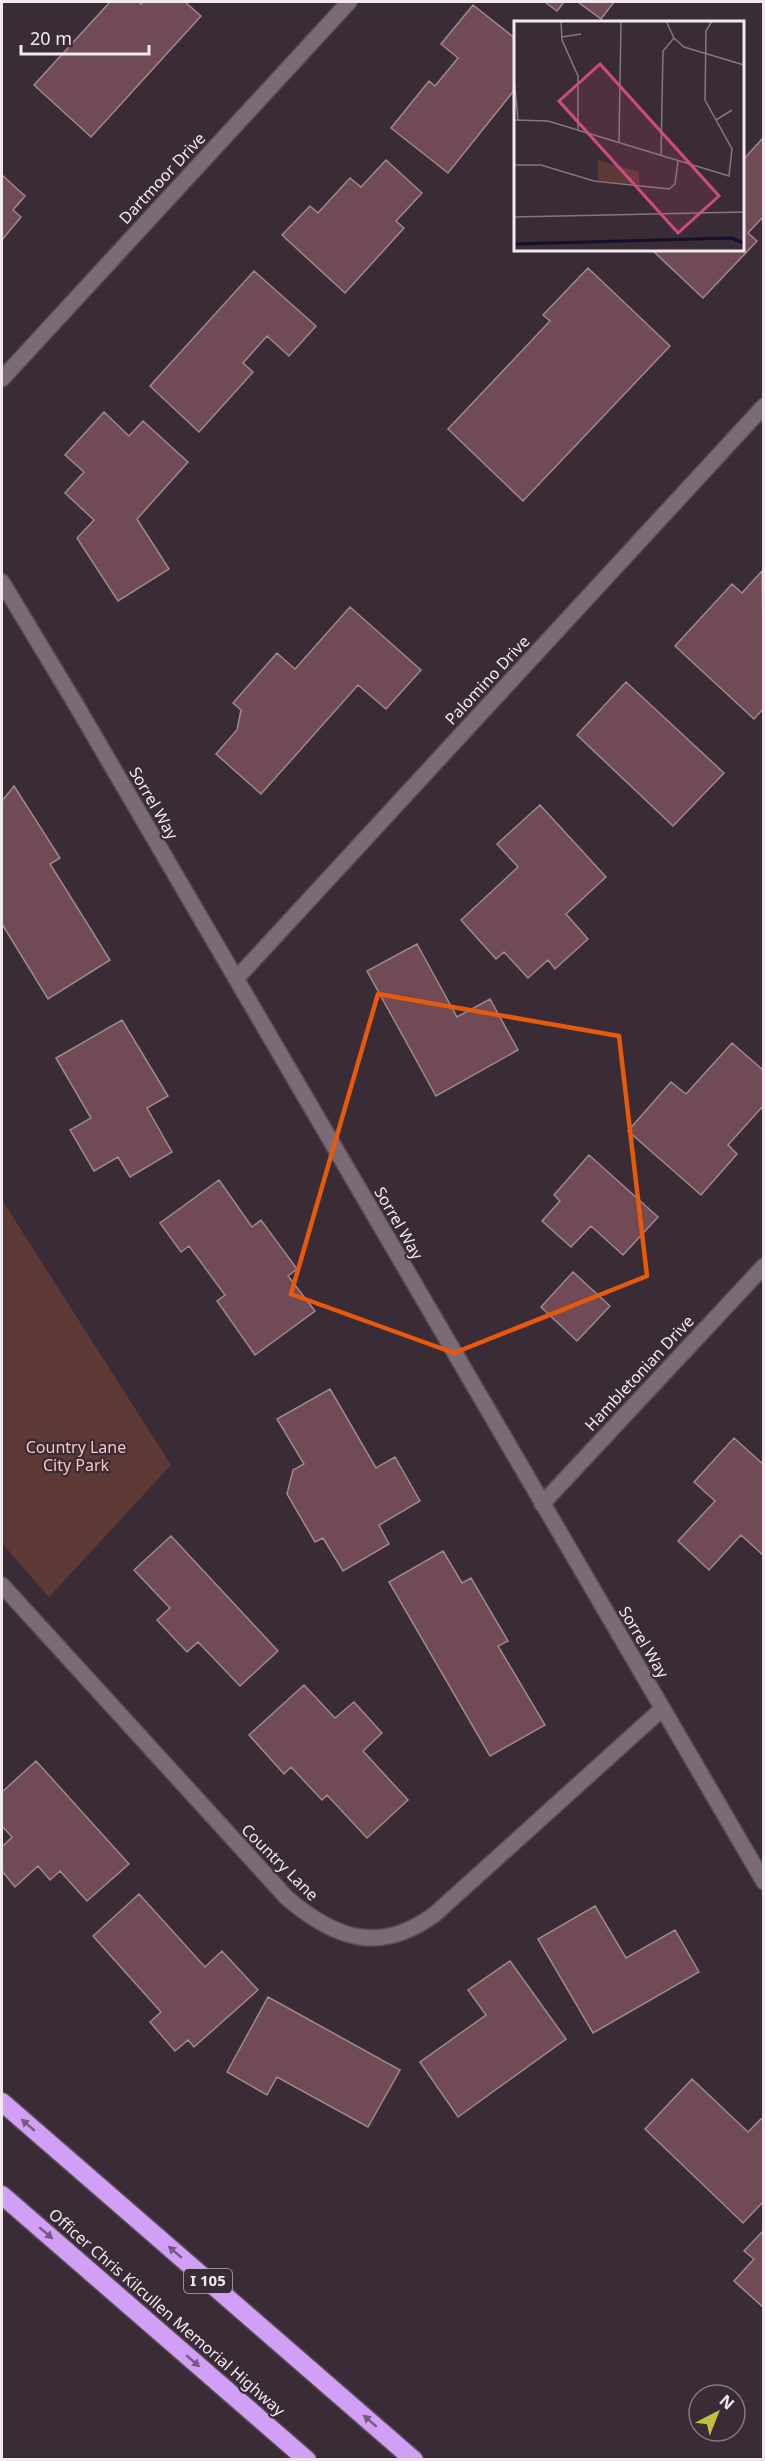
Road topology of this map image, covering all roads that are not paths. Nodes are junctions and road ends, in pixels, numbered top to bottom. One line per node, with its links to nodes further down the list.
1 (349, 2): 2 (street, Dartmoor Drive)
2 (2, 379)
3 (764, 406): 5 (street, Palomino Drive)
4 (2, 582): 5 (street, Sorrel Way)
5 (236, 979): 7 (street, Sorrel Way)
6 (764, 1266): 7 (street, Hambletonian Drive)
7 (542, 1504): 9 (street, Sorrel Way)
8 (2, 1585): 9 (street, Country Lane)
9 (663, 1709): 10 (street, Sorrel Way)
10 (764, 1882)
11 (2, 2102): 14 (highway, I 105, one-way to 11)
12 (2, 2195): 13 (highway, Officer Chris Kilcullen Memorial Highway, one-way to 13)
13 (307, 2460)
14 (414, 2460)

